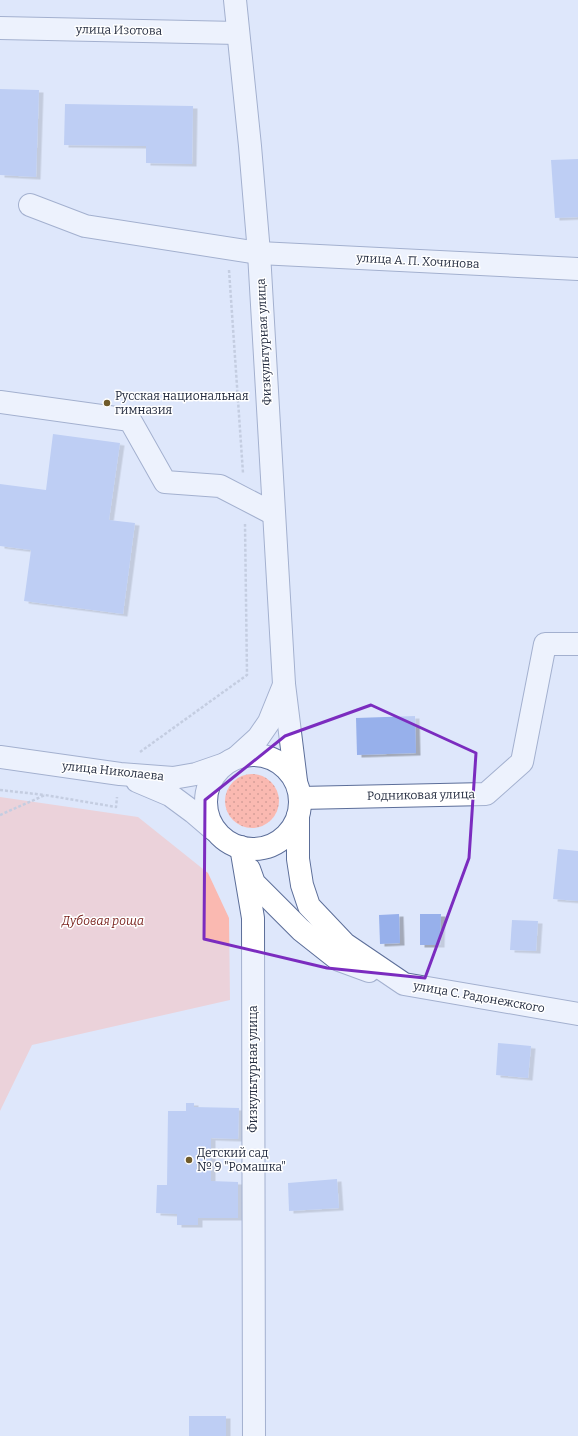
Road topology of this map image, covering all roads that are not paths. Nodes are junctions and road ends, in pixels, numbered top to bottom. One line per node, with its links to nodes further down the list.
1 (234, 0): 3 (street, Физкультурная улица)
2 (0, 28): 3 (street, улица Изотова)
3 (238, 33): 5 (street, Физкультурная улица)
4 (30, 205): 5 (street, улица А. П. Хочинова)
5 (258, 253): 6 (street, улица А. П. Хочинова); 8 (street, Физкультурная улица)
6 (578, 269)
7 (0, 402): 8 (street)
8 (274, 514): 10 (street, Физкультурная улица)
9 (578, 644): 14 (street, Родниковая улица)
10 (284, 684): 12 (street, Физкультурная улица); 14 (street, Физкультурная улица)
11 (0, 757): 13 (street, улица Николаева)
12 (231, 761): 13 (street, улица Николаева); 14 (street); 15 (street, Физкультурная улица)
13 (120, 774): 15 (street)
14 (298, 798): 16 (street, Физкультурная улица); 17 (street, улица С. Радонежского)
15 (219, 834): 16 (street, Физкультурная улица)
16 (242, 847): 17 (street); 19 (street, Физкультурная улица)
17 (404, 984): 18 (street, улица С. Радонежского)
18 (578, 1014)
19 (254, 1436)

